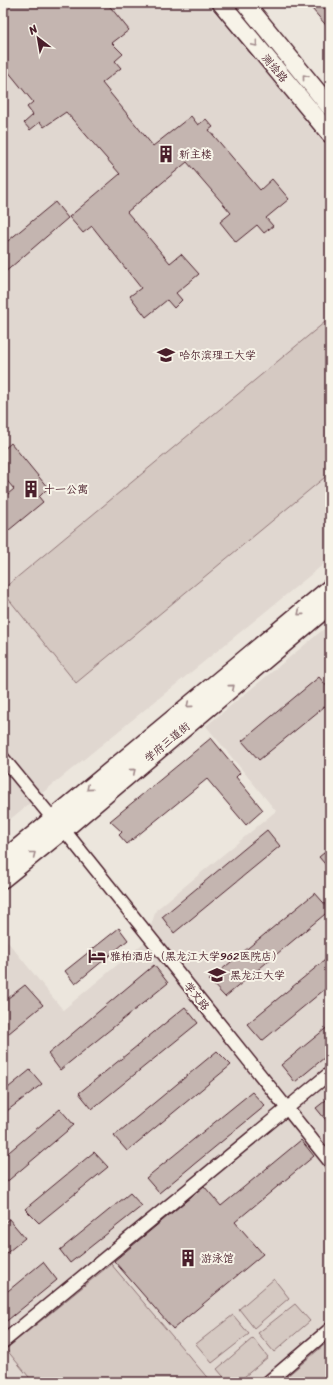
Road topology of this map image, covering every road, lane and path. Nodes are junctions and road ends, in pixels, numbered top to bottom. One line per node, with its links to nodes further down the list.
1 (221, 3): 3 (main road, 测绘路)
2 (249, 4): 3 (main road); 4 (main road, 测绘路, one-way to 2)
3 (234, 19): 5 (main road, 测绘路, one-way to 5)
4 (330, 107)
5 (330, 134)
6 (330, 588): 9 (main road, 学府三道街, one-way to 9)
7 (330, 605): 9 (main road, 学府三道街, one-way to 7)
8 (3, 758): 9 (street, 学文路)
9 (58, 824): 10 (main road, 学府三道街); 11 (main road, 学府三道街, one-way to 9); 13 (street, 学文路)
10 (3, 860)
11 (3, 879)
12 (330, 1073): 13 (street)
13 (287, 1109): 14 (street, 学文路); 16 (street)
14 (330, 1162)
15 (330, 1329): 17 (street)
16 (3, 1342)
17 (268, 1382)

